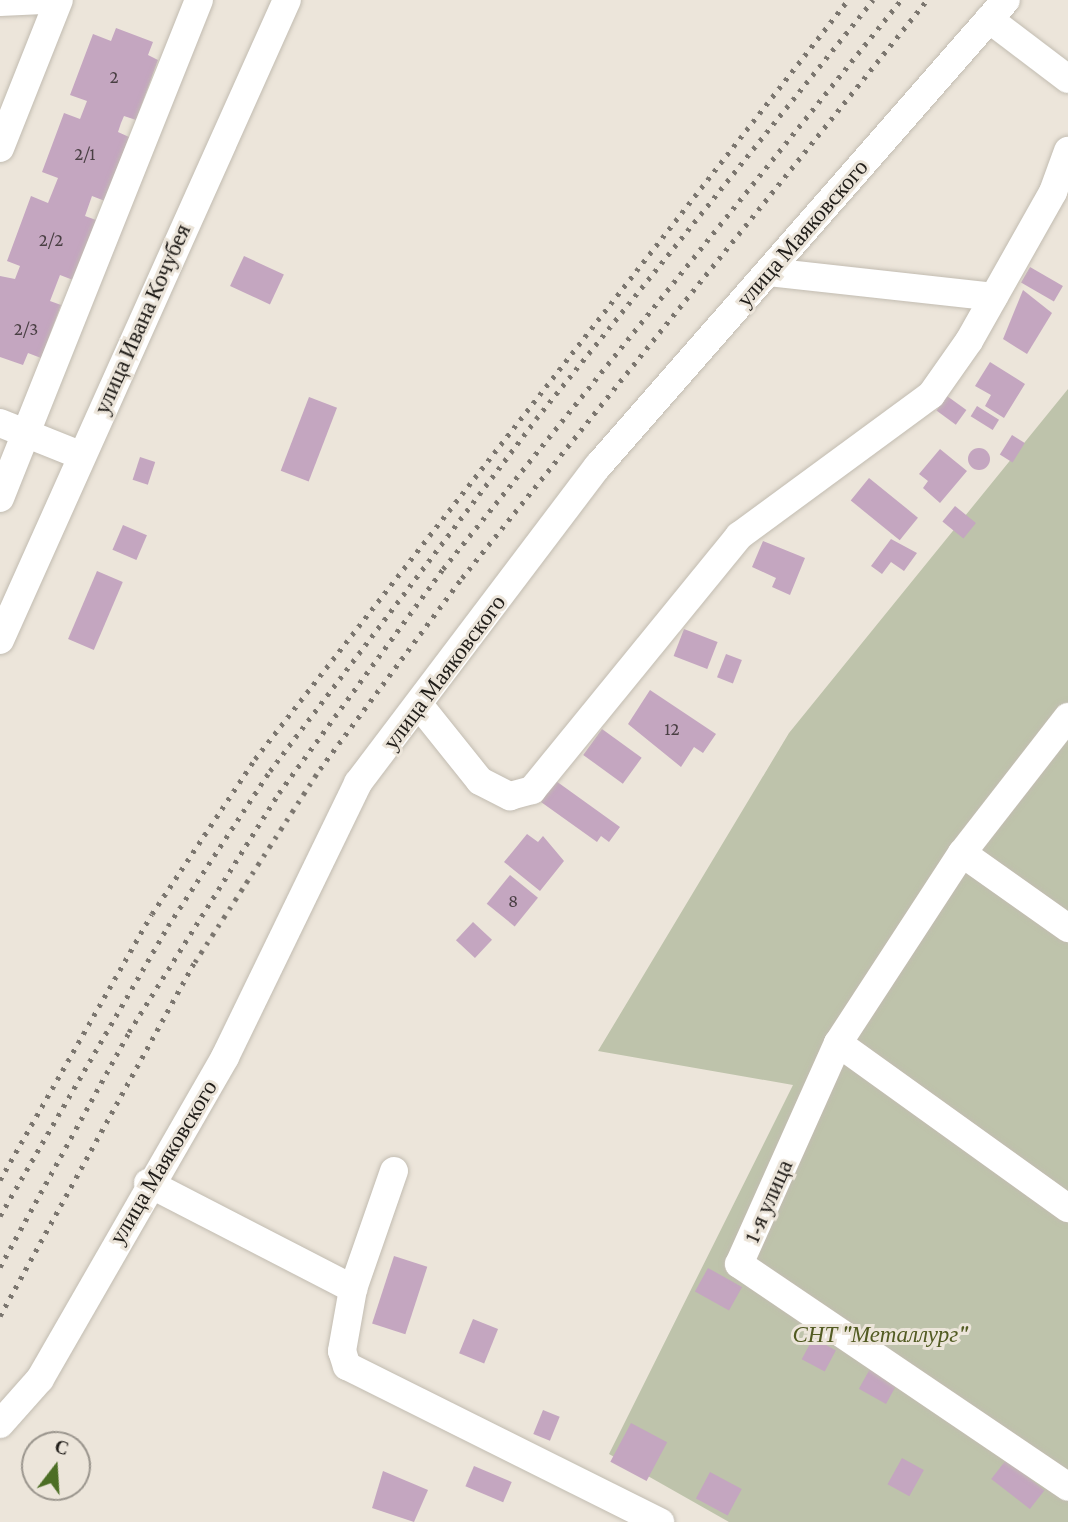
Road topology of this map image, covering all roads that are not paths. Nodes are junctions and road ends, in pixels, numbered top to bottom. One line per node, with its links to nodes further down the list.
1 (43, 0): 5 (street)
2 (59, 0): 8 (street)
3 (199, 0): 13 (street)
4 (287, 0): 14 (street, улица Ивана Кочубея)
5 (0, 2)
6 (998, 9): 7 (street); 10 (street, улица Маяковского)
7 (1068, 79)
8 (0, 148)
9 (1068, 151): 11 (street)
10 (769, 272): 11 (street); 17 (street, улица Маяковского)
11 (994, 296): 17 (street)
12 (0, 422): 13 (street)
13 (26, 434): 14 (street); 15 (street)
14 (80, 455): 16 (street, улица Ивана Кочубея)
15 (0, 498)
16 (0, 640)
17 (420, 706): 23 (street, улица Маяковского)
18 (1068, 717): 19 (street)
19 (962, 853): 20 (street); 21 (street)
20 (1068, 928)
21 (838, 1043): 24 (street); 27 (street, 1-я улица)
22 (394, 1171): 25 (street)
23 (148, 1182): 25 (street); 26 (street, улица Маяковского)
24 (1068, 1208)
25 (353, 1289): 28 (street)
26 (0, 1424)
27 (1068, 1487)
28 (660, 1522)

